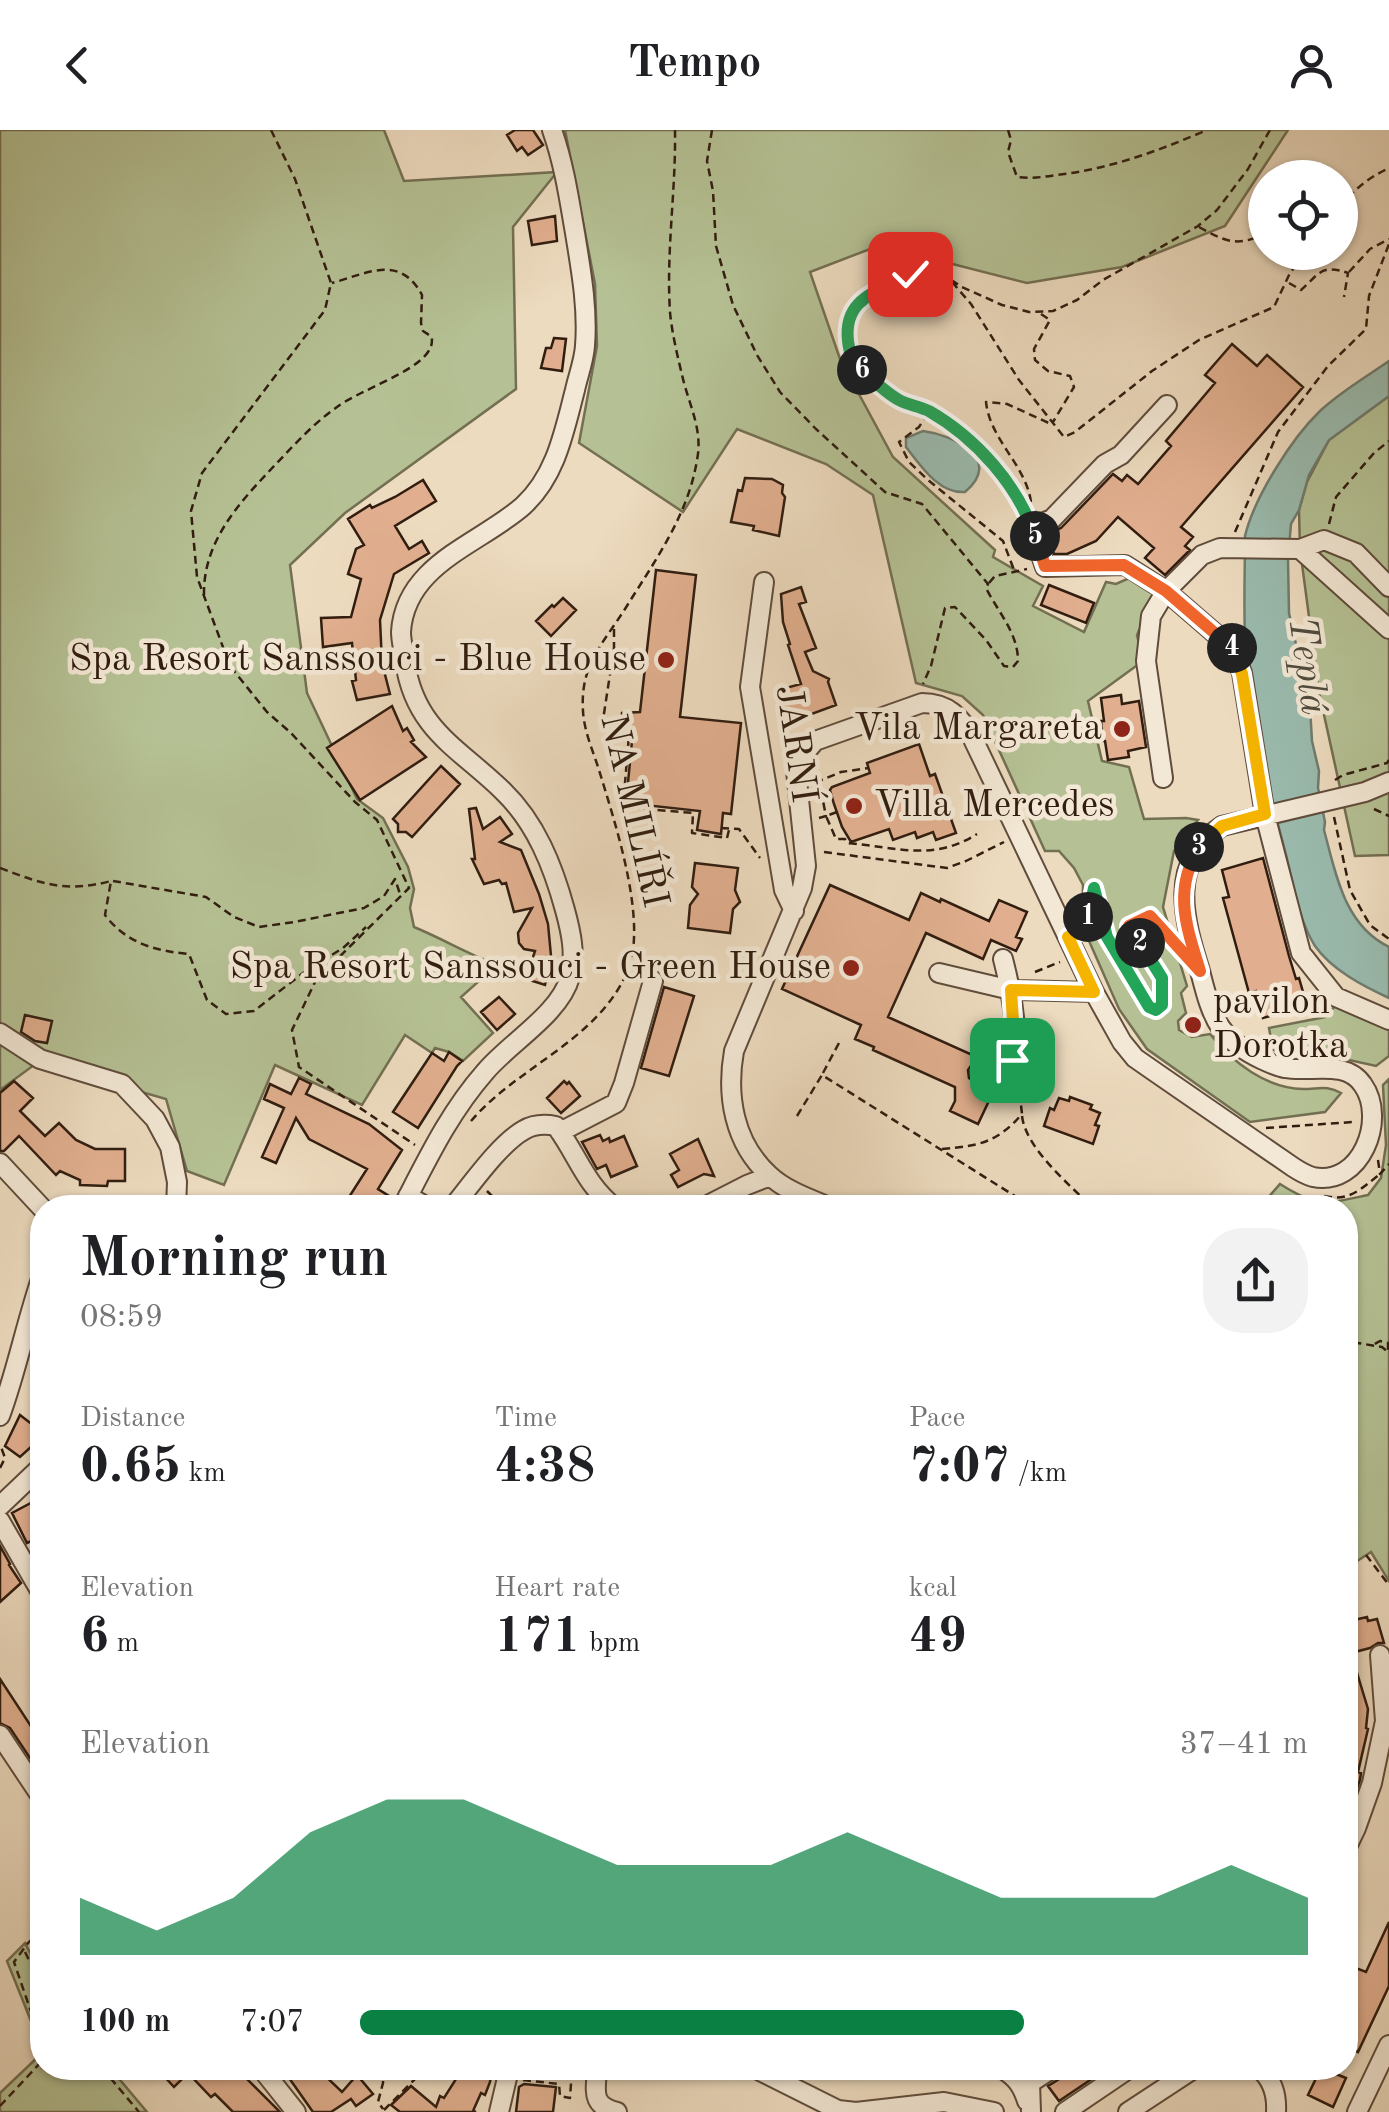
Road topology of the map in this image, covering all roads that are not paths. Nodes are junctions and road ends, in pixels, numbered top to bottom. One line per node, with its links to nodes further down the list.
1 (552, 130): 25 (street)
2 (1167, 404): 6 (street)
3 (1295, 548): 5 (street); 6 (street); 7 (street)
4 (764, 582): 11 (street, JARNÍ)
5 (1389, 587)
6 (1166, 591): 8 (street); 10 (street)
7 (1389, 629)
8 (1163, 778)
9 (1389, 782): 10 (street)
10 (1269, 814): 16 (street); 17 (street)
11 (794, 911): 16 (street); 22 (street)
12 (1003, 959): 15 (street)
13 (939, 972): 15 (street)
14 (653, 981): 20 (street)
15 (1010, 986): 16 (street); 19 (street)
16 (1094, 992)
17 (1389, 1020)
18 (0, 1033): 24 (street)
19 (980, 1072)
20 (560, 1132): 26 (street); 27 (street)
21 (0, 1164): 23 (street)
22 (770, 1176): 28 (street); 29 (street)
23 (30, 1195)
24 (176, 1195)
25 (409, 1195)
26 (463, 1195)
27 (603, 1195)
28 (727, 1195)
29 (800, 1195)
30 (30, 1308): 31 (street)
31 (0, 1416)
32 (30, 1477): 33 (street)
33 (0, 1506)
34 (0, 1521): 35 (street)
35 (30, 1573)
36 (1380, 1655): 39 (street)
37 (0, 1735): 38 (street)
38 (30, 1780)
39 (1358, 1822)
40 (1389, 2044): 58 (street)
41 (270, 2080): 50 (street)
42 (506, 2080): 51 (street)
43 (597, 2080): 52 (street)
44 (778, 2080): 53 (street)
45 (1017, 2080): 54 (street)
46 (1035, 2080): 54 (street)
47 (1112, 2080): 55 (street)
48 (1177, 2080): 56 (street)
49 (1269, 2080): 57 (street)
50 (296, 2112)
51 (499, 2112)
52 (617, 2112)
53 (994, 2112)
54 (1030, 2112)
55 (1065, 2112)
56 (1128, 2112)
57 (1276, 2112)
58 (1357, 2112)

